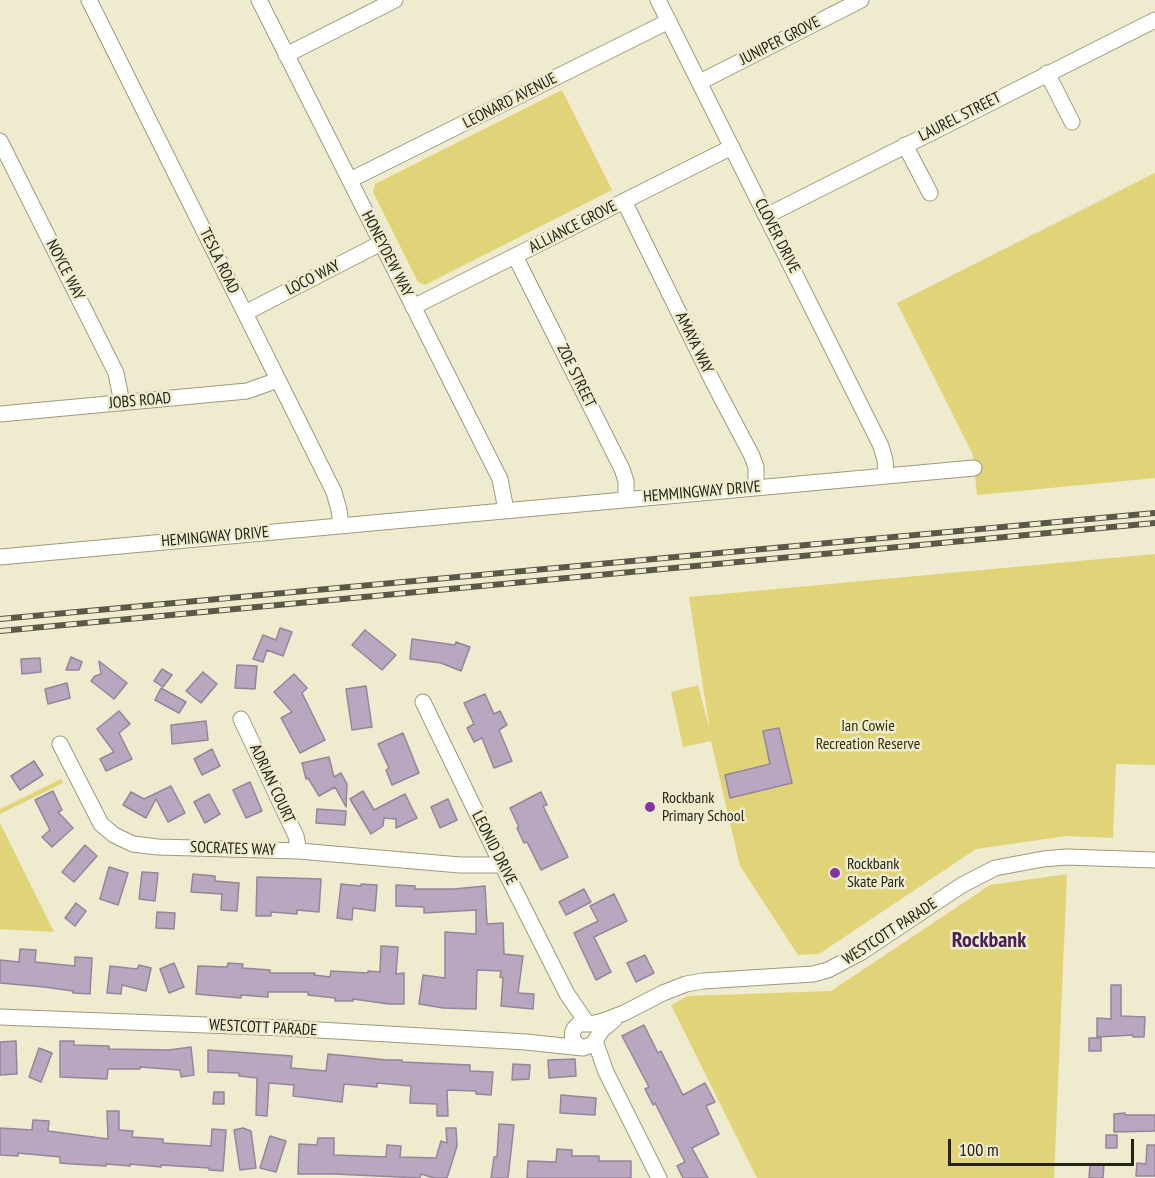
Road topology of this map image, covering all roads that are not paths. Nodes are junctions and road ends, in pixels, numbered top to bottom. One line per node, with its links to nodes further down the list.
1 (89, 0): 22 (street, TESLA ROAD)
2 (259, 0): 8 (street, HONEYDEW WAY)
3 (395, 0): 8 (street)
4 (658, 0): 7 (street, CLOVER DRIVE)
5 (851, 2): 10 (street, JUNIPER GROVE)
6 (1155, 20): 9 (street, LAUREL STREET)
7 (669, 21): 10 (street, CLOVER DRIVE); 15 (street, LEONARD AVENUE)
8 (286, 55): 15 (street, HONEYDEW WAY)
9 (1047, 73): 11 (street); 13 (street, LAUREL STREET)
10 (700, 82): 14 (street, CLOVER DRIVE)
11 (1072, 122)
12 (0, 141): 24 (street, NOYCE WAY)
13 (905, 145): 16 (street); 18 (street, LAUREL STREET)
14 (732, 147): 17 (street, ALLIANCE GROVE); 18 (street, CLOVER DRIVE)
15 (350, 180): 19 (street, HONEYDEW WAY)
16 (930, 193)
17 (624, 201): 20 (street, ALLIANCE GROVE); 28 (street, AMAYA WAY)
18 (766, 216): 27 (street, CLOVER DRIVE)
19 (381, 243): 21 (street, HONEYDEW WAY); 22 (street, LOCO WAY)
20 (515, 256): 21 (street, ALLIANCE GROVE); 29 (street, ZOE STREET)
21 (413, 307): 30 (street, HONEYDEW WAY)
22 (245, 313): 23 (street, TESLA ROAD)
23 (278, 380): 24 (street, JOBS ROAD); 32 (street, TESLA ROAD)
24 (122, 402): 25 (street, JOBS ROAD)
25 (0, 414)
26 (974, 468): 27 (street, HEMMINGWAY DRIVE)
27 (886, 476): 28 (street, HEMMINGWAY DRIVE)
28 (756, 488): 29 (street, HEMMINGWAY DRIVE)
29 (627, 499): 30 (street, HEMMINGWAY DRIVE)
30 (506, 510): 31 (street, HEMMINGWAY DRIVE)
31 (430, 518): 32 (street, HEMINGWAY DRIVE)
32 (341, 526): 33 (street, HEMINGWAY DRIVE)
33 (0, 557)
34 (423, 702): 38 (street, LEONID DRIVE)
35 (241, 719): 37 (street, ADRIAN COURT)
36 (60, 744): 37 (street, SOCRATES WAY)
37 (299, 851): 38 (street, SOCRATES WAY)
38 (498, 858): 40 (street, LEONID DRIVE)
39 (1155, 860): 43 (street, WESTCOTT PARADE)
40 (567, 994): 42 (street, LEONID DRIVE); 43 (street, LEONID DRIVE)
41 (0, 1017): 44 (street, WESTCOTT PARADE)
42 (573, 1031): 43 (street, LEONID DRIVE); 44 (street, WESTCOTT PARADE)
43 (589, 1037): 44 (street, WESTCOTT PARADE); 45 (street, LEONID DRIVE)
44 (526, 1042)
45 (659, 1178)

